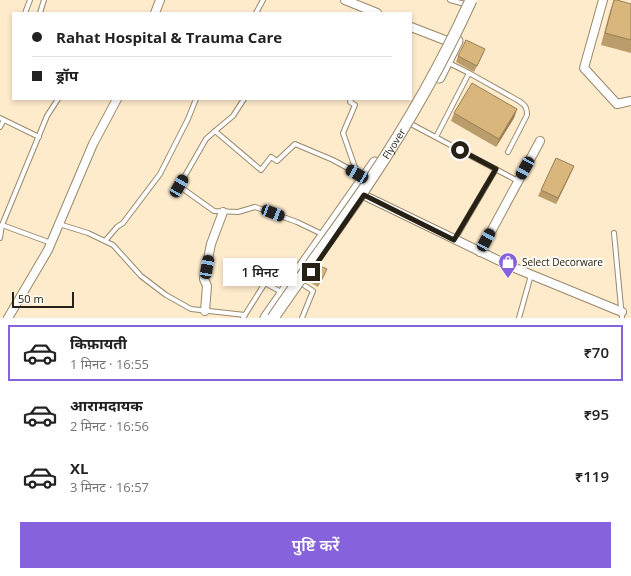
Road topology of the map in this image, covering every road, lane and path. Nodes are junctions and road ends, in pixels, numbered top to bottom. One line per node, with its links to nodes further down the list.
1 (30, 0): 11 (lane)
2 (44, 0): 12 (lane)
3 (160, 0): 13 (street)
4 (263, 0): 14 (lane)
5 (345, 0): 10 (street)
6 (450, 0): 9 (lane)
7 (476, 0): 17 (main road)
8 (603, 0): 25 (street)
9 (467, 1): 17 (main road); 56 (main road, Flyover, bridge)
10 (359, 6): 15 (street)
11 (25, 12)
12 (40, 12)
13 (155, 12)
14 (257, 12)
15 (374, 12)
16 (412, 27): 17 (street)
17 (451, 43): 18 (main road); 35 (main road)
18 (447, 62): 19 (lane); 27 (main road)
19 (469, 73): 31 (lane); 33 (lane)
20 (57, 100): 30 (lane)
21 (116, 100): 39 (street)
22 (196, 100): 45 (lane)
23 (243, 100): 29 (lane)
24 (351, 100): 35 (lane)
25 (631, 100)
26 (2, 119): 28 (lane); 30 (lane)
27 (411, 124): 31 (lane); 35 (main road)
28 (0, 127)
29 (215, 131): 35 (lane); 38 (lane)
30 (39, 137): 40 (lane)
31 (436, 137): 34 (lane)
32 (540, 141): 36 (street)
33 (508, 152)
34 (496, 169): 36 (lane); 44 (lane)
35 (365, 178): 37 (main road)
36 (518, 181): 47 (street)
37 (360, 193): 42 (main road); 44 (street); 49 (main road)
38 (223, 212): 42 (lane); 51 (street)
39 (59, 224): 45 (lane); 46 (street)
40 (2, 225): 43 (lane); 46 (lane)
41 (614, 233): 52 (lane)
42 (324, 235): 49 (main road)
43 (0, 236)
44 (454, 240): 47 (street)
45 (104, 241): 51 (lane)
46 (51, 243): 54 (street)
47 (480, 252): 48 (street)
48 (532, 275): 52 (street); 59 (lane)
49 (298, 282): 50 (main road); 58 (lane)
50 (287, 296): 53 (lane); 55 (main road); 57 (main road)
51 (205, 311): 53 (lane)
52 (622, 315)
53 (244, 316)
54 (8, 318)
55 (266, 318)
56 (273, 318)
57 (279, 318)
58 (302, 318)
59 (518, 318)

